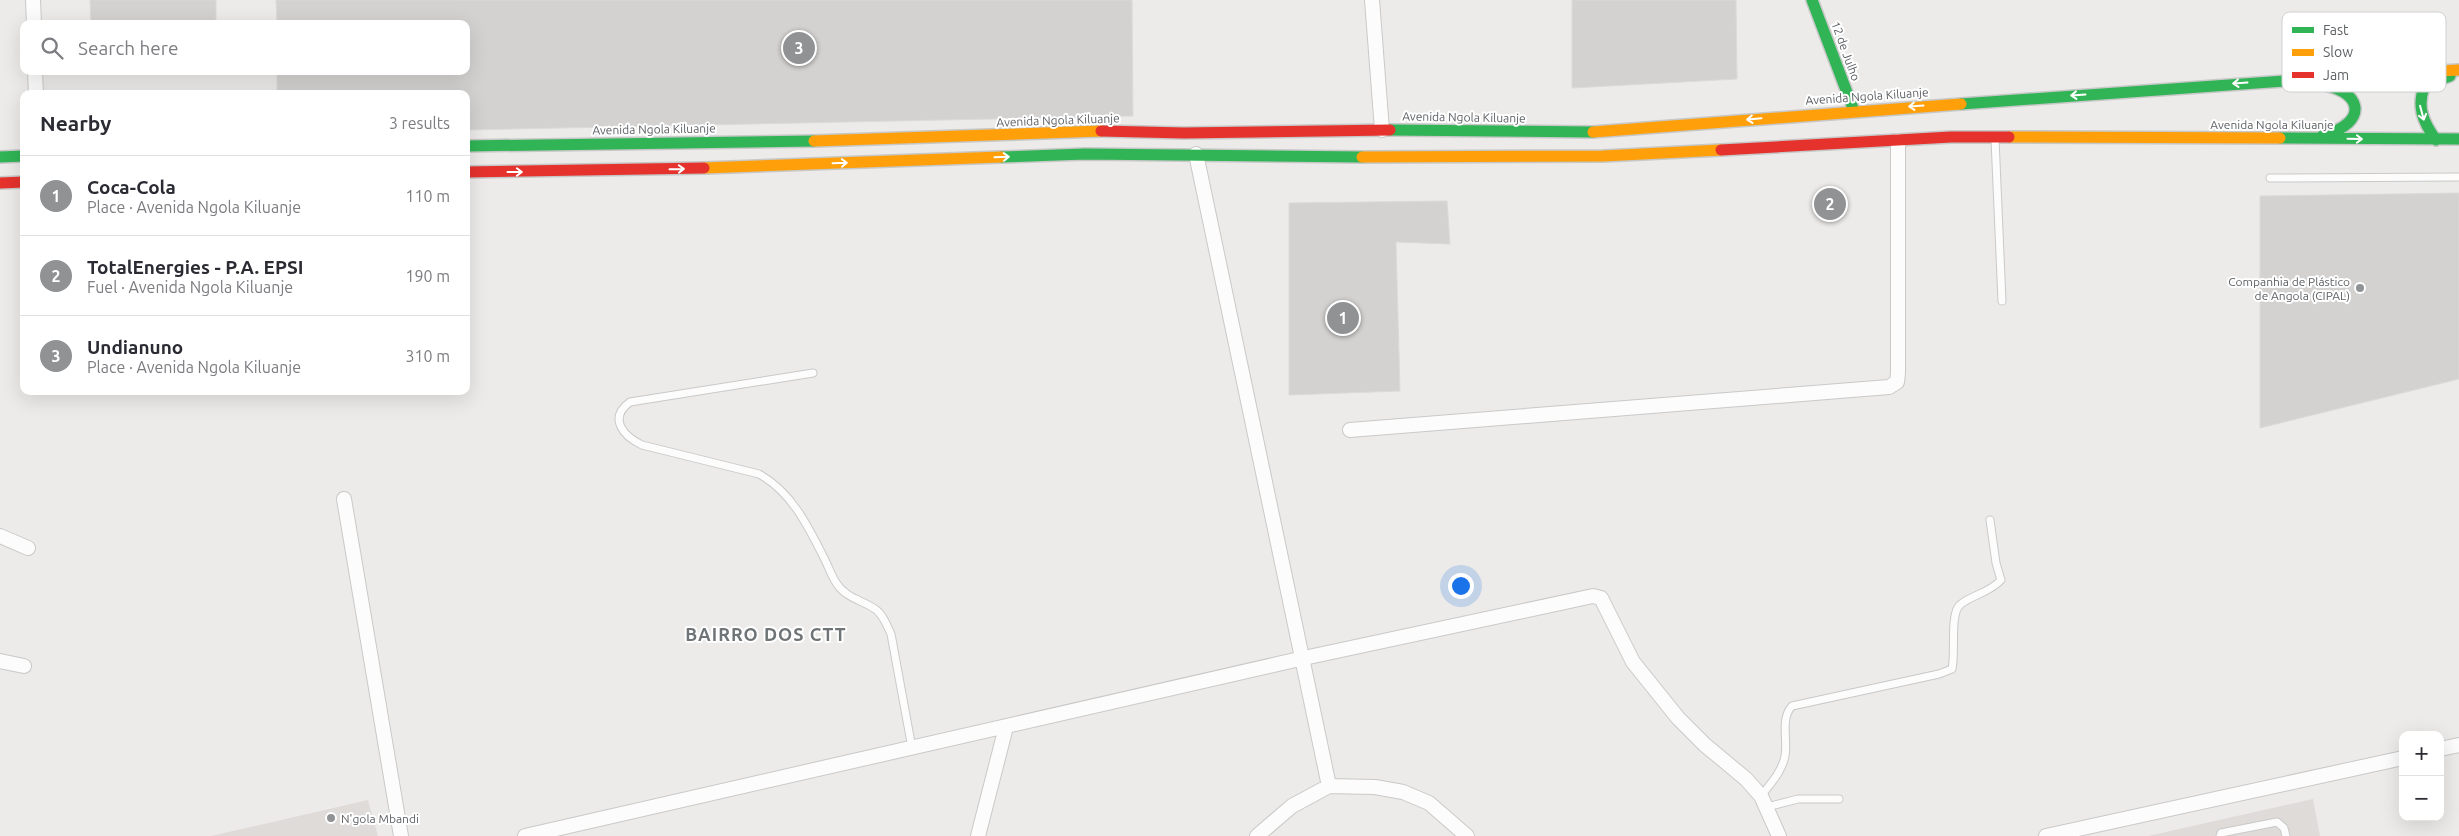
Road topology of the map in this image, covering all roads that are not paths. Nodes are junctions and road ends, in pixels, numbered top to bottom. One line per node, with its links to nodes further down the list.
1 (34, 0): 4 (street)
2 (1372, 0): 14 (street)
3 (1812, 0): 13 (main road, 12 de Julho)
4 (34, 20)
5 (2459, 71): 6 (main road, Avenida Ngola Kiluanje); 8 (main road, one-way to 8)
6 (2446, 72)
7 (35, 75): 10 (street)
8 (2446, 76)
9 (2282, 80): 13 (main road, Avenida Ngola Kiluanje, one-way to 13)
10 (36, 90)
11 (2346, 92): 16 (main road)
12 (2422, 92): 18 (main road, one-way to 18)
13 (1854, 111): 14 (main road, Avenida Ngola Kiluanje, one-way to 14)
14 (1382, 130): 20 (main road, Avenida Ngola Kiluanje)
15 (1995, 137): 16 (main road, Avenida Ngola Kiluanje); 19 (main road, Avenida Ngola Kiluanje); 29 (lane)
16 (2306, 138): 18 (main road, Avenida Ngola Kiluanje, one-way to 18)
17 (2459, 139): 18 (main road, Avenida Ngola Kiluanje)
18 (2436, 140)
19 (1898, 141): 21 (main road, Avenida Ngola Kiluanje); 31 (street)
20 (470, 146)
21 (1196, 154): 24 (main road, Avenida Ngola Kiluanje, one-way to 21); 36 (street)
22 (20, 156): 23 (main road)
23 (0, 157)
24 (470, 172)
25 (2270, 178): 26 (lane)
26 (2459, 178)
27 (20, 182): 28 (main road)
28 (0, 183)
29 (2002, 301)
30 (813, 373): 41 (lane)
31 (1350, 430)
32 (344, 499): 47 (street)
33 (1990, 520): 46 (lane)
34 (0, 536): 35 (street)
35 (28, 548)
36 (1304, 658): 39 (street); 44 (street); 46 (street)
37 (0, 661): 38 (street)
38 (24, 666)
39 (1006, 727): 41 (street); 49 (street)
40 (2459, 745): 42 (street)
41 (912, 748): 48 (street)
42 (2444, 748)
43 (2399, 759): 53 (street)
44 (1330, 786): 50 (street); 51 (street)
45 (1839, 799): 46 (lane)
46 (1764, 802): 52 (street)
47 (401, 836)
48 (525, 836)
49 (978, 836)
50 (1257, 836)
51 (1467, 836)
52 (1779, 836)
53 (2046, 836)
54 (2220, 836): 55 (lane)
55 (2286, 836)

